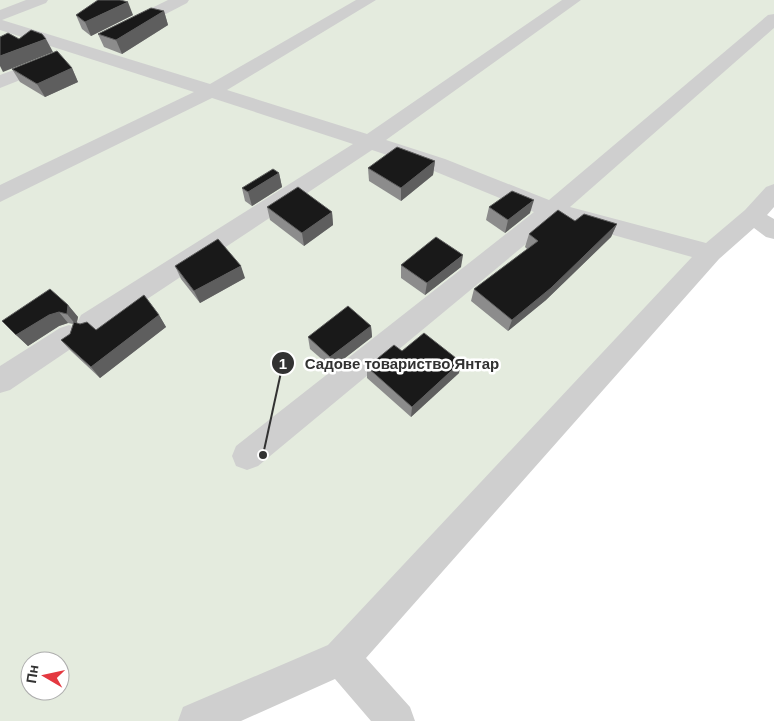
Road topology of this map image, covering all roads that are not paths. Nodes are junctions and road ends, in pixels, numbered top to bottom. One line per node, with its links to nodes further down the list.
1 (40, 0): 5 (street)
2 (181, 0): 8 (street)
3 (368, 0): 10 (street)
4 (573, 0): 11 (street)
5 (0, 16)
6 (774, 19): 14 (street)
7 (0, 25): 8 (street)
8 (82, 49): 9 (street); 10 (street)
9 (0, 82)
10 (211, 91): 11 (street); 13 (street)
11 (370, 142): 14 (street); 17 (street)
12 (774, 192): 15 (street)
13 (0, 194)
14 (552, 210): 16 (street); 18 (street)
15 (764, 224): 16 (street)
16 (710, 253): 19 (street)
17 (0, 381)
18 (247, 456)
19 (341, 658): 20 (street); 21 (street)
20 (197, 721)
21 (396, 721)

